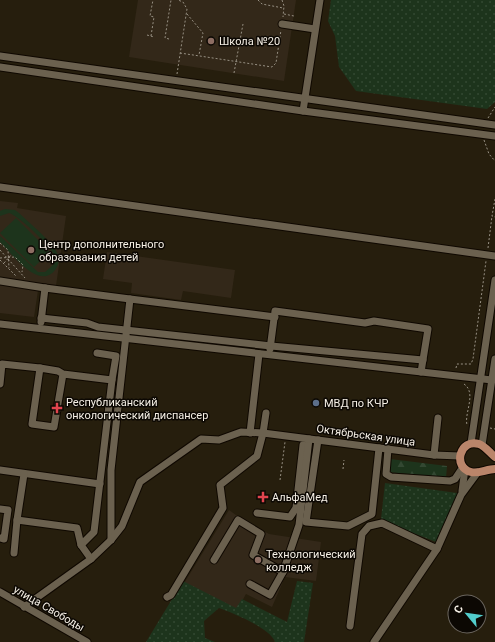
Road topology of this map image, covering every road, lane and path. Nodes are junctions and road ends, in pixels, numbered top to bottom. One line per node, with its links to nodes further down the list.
1 (153, 0): 15 (path)
2 (171, 0): 17 (path)
3 (178, 0): 8 (path)
4 (258, 0): 7 (path)
5 (282, 0): 7 (path)
6 (320, 0): 13 (street)
7 (284, 8): 9 (path)
8 (186, 14): 18 (path); 19 (path)
9 (283, 14): 10 (path); 12 (path)
10 (294, 16)
11 (243, 24): 21 (path)
12 (282, 24): 13 (street); 21 (path)
13 (315, 29): 25 (street)
14 (147, 35): 15 (path)
15 (151, 36): 16 (path)
16 (154, 37)
17 (168, 39)
18 (180, 52): 19 (path); 24 (path)
19 (199, 55): 21 (path)
20 (0, 56): 24 (street)
21 (237, 61): 23 (path)
22 (0, 67): 26 (street)
23 (234, 73)
24 (176, 81): 25 (street)
25 (305, 100): 26 (street); 27 (street)
26 (303, 111): 28 (street)
27 (495, 125)
28 (495, 136)
29 (0, 187): 36 (street)
30 (495, 199): 31 (path)
31 (492, 216): 32 (path); 36 (path)
32 (495, 217)
33 (0, 243): 38 (path)
34 (0, 250): 38 (path)
35 (12, 254): 38 (path)
36 (487, 255): 37 (street); 63 (path)
37 (495, 256)
38 (8, 258): 39 (path); 40 (path); 41 (path); 42 (path); 42 (path)
39 (0, 259): 40 (path)
40 (4, 263): 41 (path)
41 (9, 268): 45 (path)
42 (22, 273): 45 (path)
43 (495, 280): 64 (street)
44 (0, 281): 45 (street)
45 (26, 285): 46 (street)
46 (45, 288): 47 (street); 49 (street)
47 (130, 299): 48 (street); 52 (street)
48 (274, 317): 54 (street); 59 (street)
49 (41, 318): 51 (street); 52 (street)
50 (0, 324): 51 (street)
51 (40, 329): 53 (street)
52 (126, 330): 53 (street); 54 (street)
53 (125, 339): 56 (street); 97 (street)
54 (271, 346): 57 (street); 59 (street)
55 (96, 353): 65 (street)
56 (259, 354): 57 (street); 71 (street)
57 (270, 356): 61 (street)
58 (495, 359): 66 (street)
59 (423, 360): 61 (street)
60 (40, 368): 62 (street); 62 (street); 67 (street)
61 (421, 372): 63 (street)
62 (62, 374): 65 (street)
63 (455, 376): 64 (street); 70 (path)
64 (481, 379): 66 (street); 76 (street)
65 (112, 380): 91 (street)
66 (492, 380): 78 (street)
67 (0, 384)
68 (266, 413): 72 (street)
69 (438, 418): 80 (street)
70 (466, 424)
71 (250, 433): 72 (street, Октябрьская улица); 97 (street, Октябрьская улица)
72 (267, 434): 73 (street, Октябрьская улица); 106 (street)
73 (285, 436): 74 (street, Октябрьская улица); 90 (path)
74 (307, 439): 75 (street, Октябрьская улица); 94 (street); 103 (street)
75 (318, 440): 77 (street, Октябрьская улица); 77 (street)
76 (471, 443): 78 (main road); 81 (main road)
77 (380, 448): 79 (street, Октябрьская улица)
78 (485, 448): 82 (main road); 88 (main road)
79 (388, 449): 80 (street, Октябрьская улица); 84 (street)
80 (434, 455): 81 (street, Октябрьская улица)
81 (460, 456): 84 (main road)
82 (495, 457)
83 (344, 460): 85 (path)
84 (464, 468): 88 (main road); 92 (street)
85 (343, 469)
86 (495, 469): 88 (main road)
87 (0, 470): 89 (street)
88 (480, 471): 92 (street)
89 (24, 474): 91 (street); 95 (street)
90 (280, 480)
91 (100, 484): 98 (street)
92 (461, 495): 99 (street)
93 (0, 509): 96 (street)
94 (257, 513)
95 (18, 520): 98 (street); 100 (street)
96 (0, 538)
97 (111, 540): 101 (street, Октябрьская улица)
98 (81, 545): 101 (street)
99 (437, 549): 108 (street); 110 (street)
100 (14, 553)
101 (91, 559): 107 (street, Октябрьская улица)
102 (214, 560): 103 (street)
103 (283, 572): 104 (street)
104 (250, 584)
105 (0, 592): 107 (street, улица Свободы)
106 (167, 597)
107 (24, 606): 109 (street, улица Свободы)
108 (350, 626)
109 (87, 642)
110 (374, 642)

